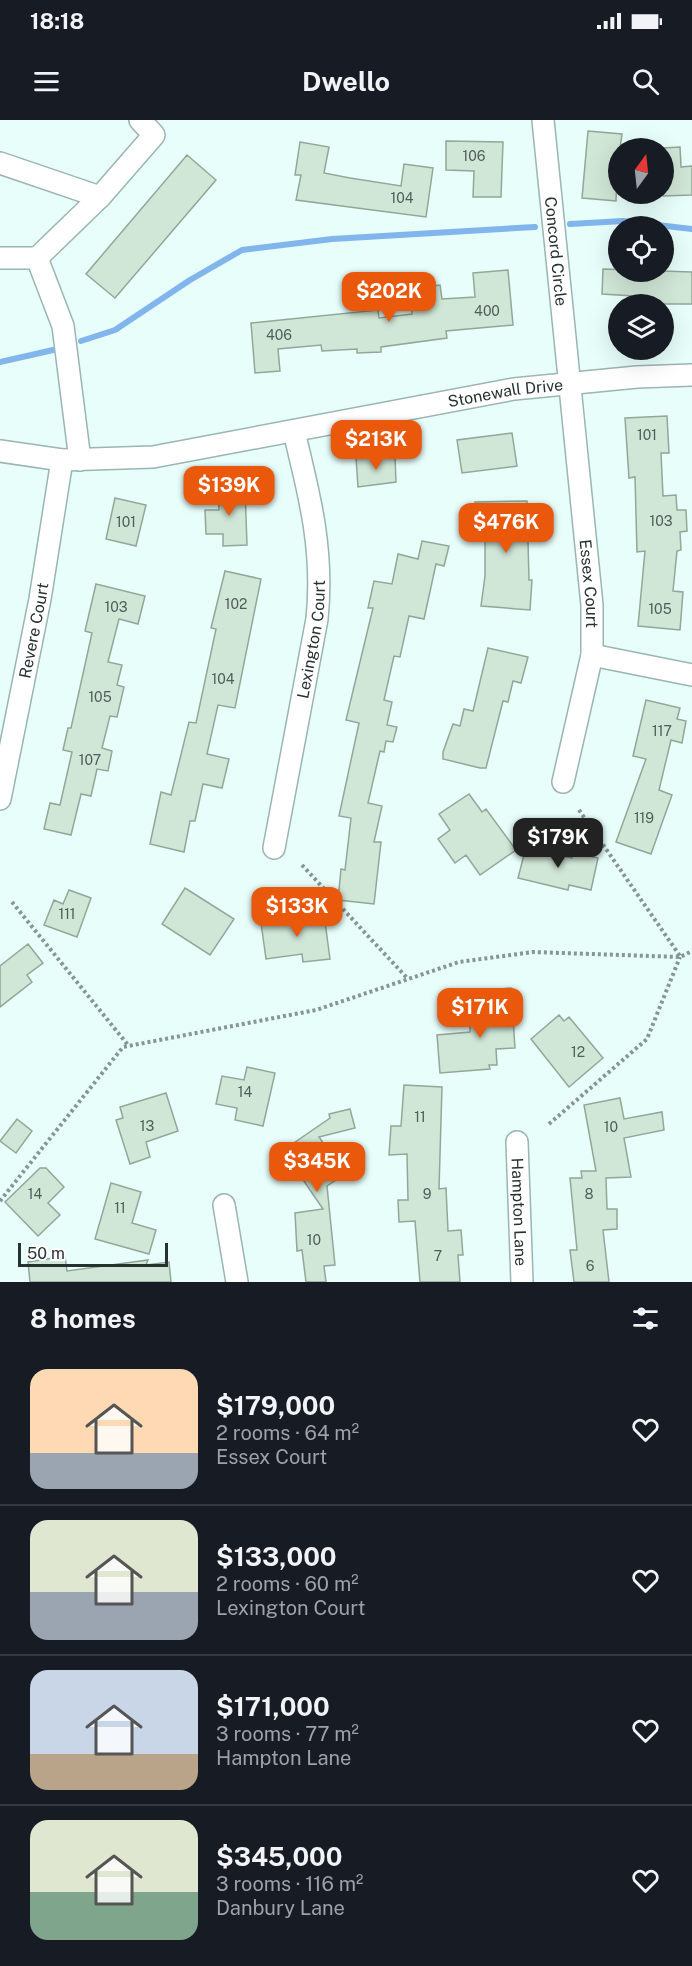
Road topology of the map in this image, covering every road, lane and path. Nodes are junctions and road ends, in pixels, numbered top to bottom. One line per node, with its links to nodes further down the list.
1 (140, 120): 4 (street)
2 (543, 120): 8 (street, Concord Circle)
3 (0, 163): 4 (street)
4 (100, 197): 6 (street)
5 (0, 258): 6 (street)
6 (37, 258): 11 (street, Revere Court)
7 (692, 375): 8 (street, Stonewall Drive)
8 (571, 383): 9 (street, Stonewall Drive); 12 (street, Essex Court)
9 (294, 432): 11 (street, Stonewall Drive); 17 (street, Lexington Court)
10 (0, 451): 11 (street, Stonewall Drive)
11 (71, 460): 15 (street, Revere Court)
12 (592, 655): 13 (street); 14 (street, Essex Court)
13 (692, 675)
14 (563, 782)
15 (0, 799)
16 (579, 810): 21 (path)
17 (274, 848)
18 (302, 865): 22 (path)
19 (12, 902): 23 (path)
20 (692, 951): 21 (path)
21 (680, 957): 22 (path); 24 (path)
22 (408, 980): 23 (path)
23 (128, 1046): 26 (path)
24 (549, 1124)
25 (517, 1142): 29 (street, Hampton Lane)
26 (0, 1201)
27 (224, 1205): 28 (street)
28 (237, 1282)
29 (522, 1282)

